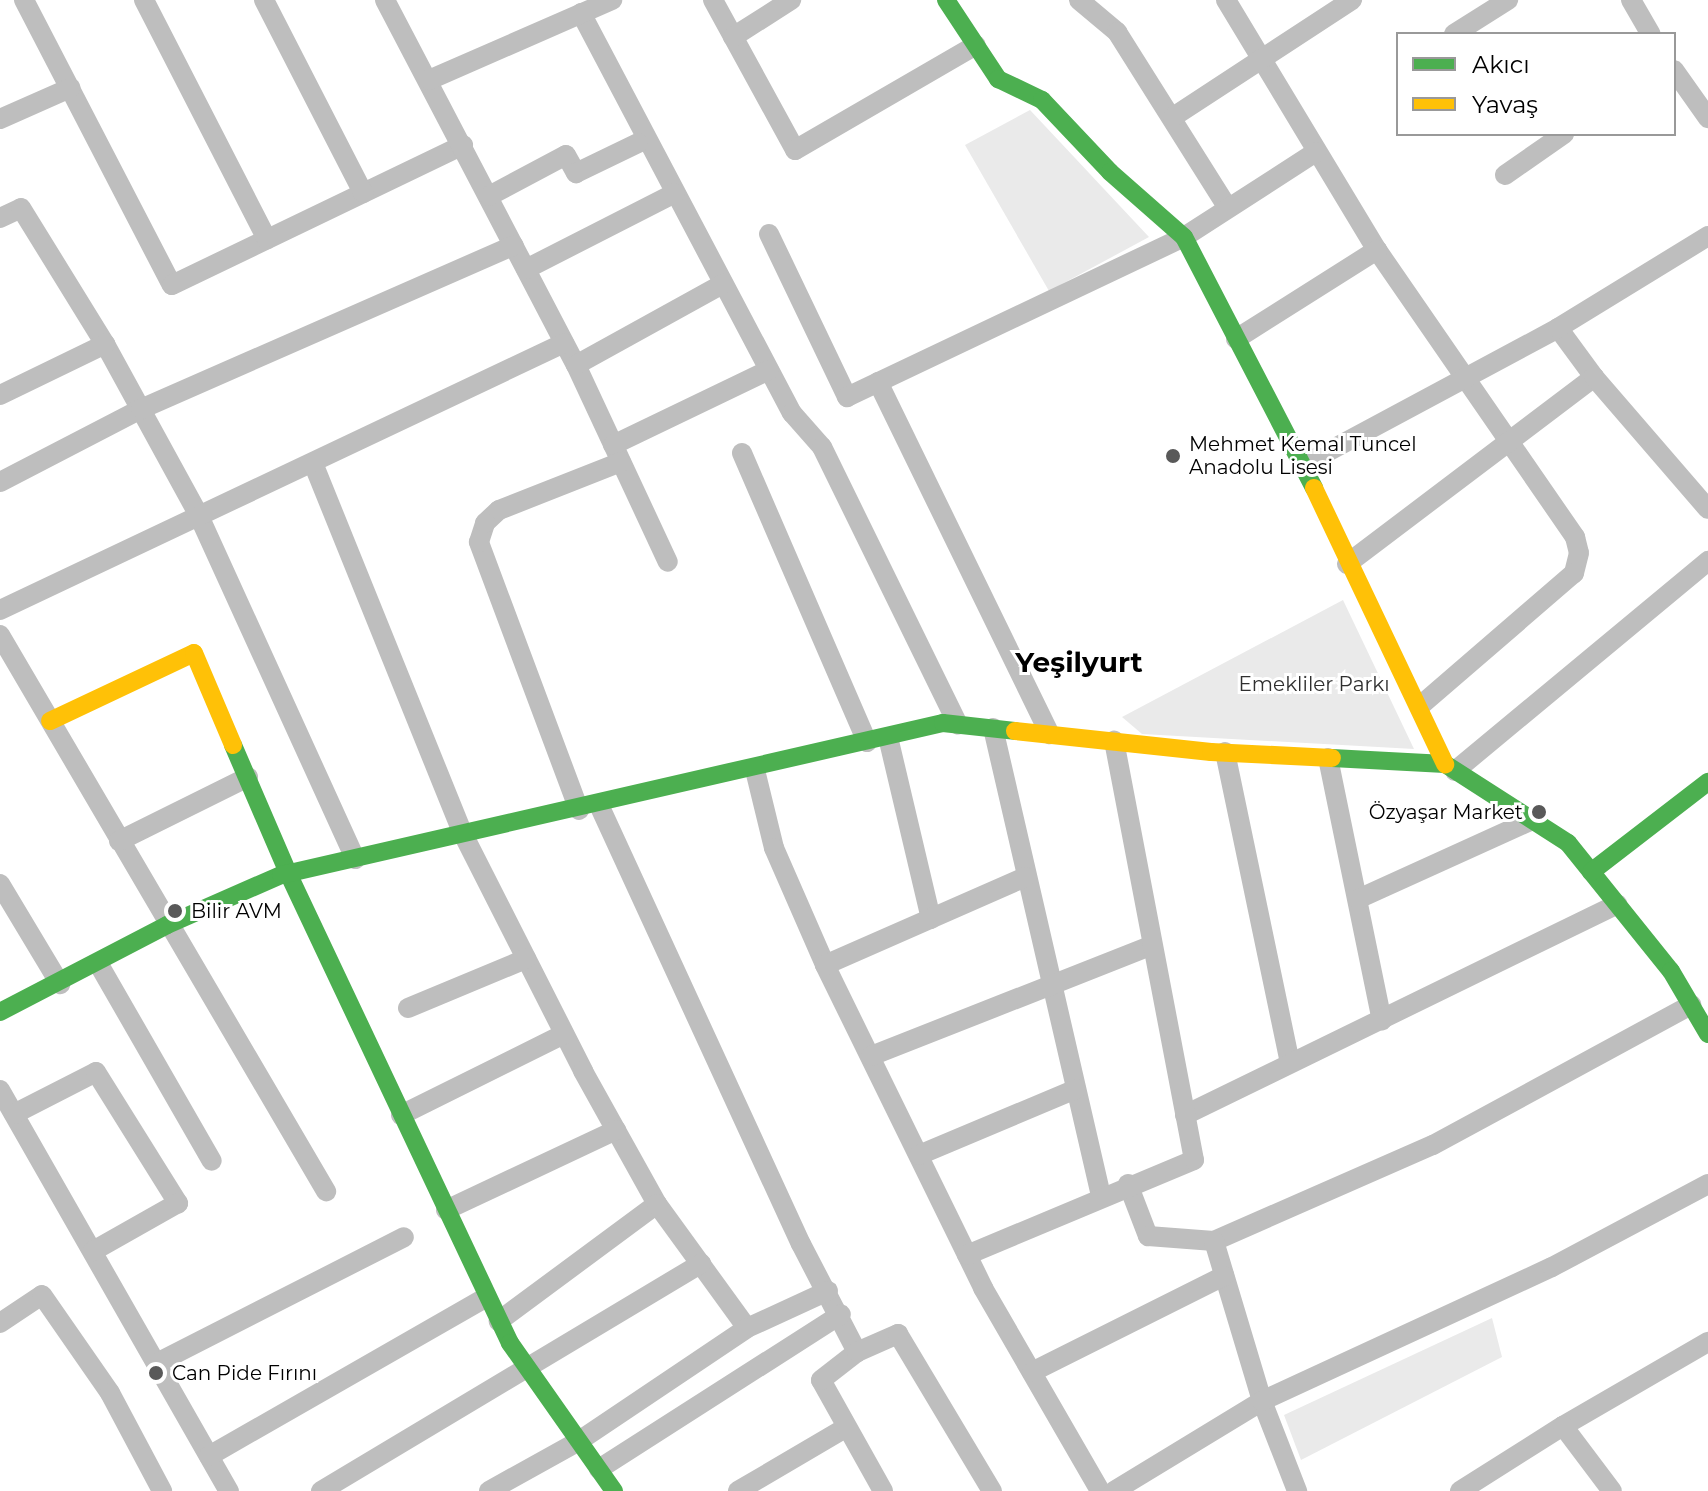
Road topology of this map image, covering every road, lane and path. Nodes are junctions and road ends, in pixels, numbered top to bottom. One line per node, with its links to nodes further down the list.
1 (24, 0): 22 (street)
2 (144, 0): 39 (street)
3 (264, 0): 31 (street)
4 (385, 0): 21 (street)
5 (612, 0): 14 (street)
6 (713, 0): 17 (street)
7 (789, 0): 17 (street)
8 (946, 0): 18 (street)
9 (1079, 0): 23 (street)
10 (1226, 0): 19 (street)
11 (1352, 0): 19 (street)
12 (1508, 0): 15 (street)
13 (1631, 0): 16 (street)
14 (581, 13): 21 (street); 32 (street)
15 (1457, 32)
16 (1650, 32)
17 (733, 37): 18 (street)
18 (976, 45): 38 (street)
19 (1260, 63): 23 (street); 29 (street)
20 (1676, 73): 24 (street)
21 (429, 80): 28 (street)
22 (70, 88): 25 (street); 39 (street)
23 (1173, 117): 34 (street)
24 (1708, 118)
25 (0, 119)
26 (1561, 136): 30 (street)
27 (638, 143): 33 (street)
28 (463, 145): 31 (street); 33 (street)
29 (1316, 152): 34 (street); 41 (street)
30 (1505, 175)
31 (363, 193): 39 (street)
32 (675, 193): 42 (street); 43 (street)
33 (489, 196): 40 (street)
34 (1228, 208): 38 (street)
35 (0, 218): 47 (street)
36 (769, 234): 52 (street)
37 (1708, 236): 44 (street)
38 (1184, 237): 45 (street); 52 (street)
39 (267, 239)
40 (514, 245): 42 (street); 54 (street)
41 (1377, 250): 45 (street); 51 (street)
42 (526, 269): 46 (street)
43 (723, 284): 48 (street); 49 (street)
44 (1558, 328): 50 (street); 51 (street)
45 (1236, 339): 59 (street)
46 (564, 343): 48 (street); 58 (street)
47 (105, 344): 53 (street); 54 (street)
48 (576, 365): 56 (street)
49 (769, 370): 56 (street); 70 (street)
50 (1594, 377): 55 (street); 61 (street)
51 (1466, 378): 55 (street); 59 (street)
52 (878, 382): 72 (street)
53 (0, 395)
54 (141, 409): 60 (street); 62 (street)
55 (1508, 439): 65 (street); 68 (street)
56 (617, 453): 64 (street); 82 (street)
57 (742, 453): 75 (street)
58 (313, 463): 62 (street); 84 (street)
59 (1303, 465): 65 (street)
60 (0, 482)
61 (1708, 509)
62 (199, 516): 66 (street); 86 (street)
63 (1708, 561): 78 (street)
64 (668, 562)
65 (1347, 564): 68 (street)
66 (0, 610)
67 (0, 635): 69 (street)
68 (1421, 705): 78 (street)
69 (50, 721): 80 (street); 85 (street)
70 (958, 724): 71 (street); 73 (street)
71 (993, 728): 72 (street); 89 (street)
72 (1050, 734): 74 (street)
73 (888, 737): 75 (street); 93 (street)
74 (1114, 741): 76 (street); 95 (street)
75 (867, 742): 79 (street)
76 (1225, 752): 77 (street); 108 (street)
77 (1328, 758): 78 (street); 91 (street)
78 (1450, 767): 83 (street)
79 (755, 770): 82 (street); 98 (street)
80 (248, 777): 85 (street); 88 (street)
81 (1708, 782): 87 (street)
82 (589, 808): 84 (street); 129 (street)
83 (1532, 820): 87 (street); 91 (street)
84 (462, 832): 86 (street); 96 (street)
85 (119, 841): 94 (street)
86 (355, 859): 88 (street)
87 (1591, 872): 92 (street)
88 (288, 873): 94 (street); 112 (street)
89 (1025, 877): 93 (street); 100 (street)
90 (0, 884): 99 (street)
91 (1358, 899): 104 (street)
92 (1617, 904): 101 (street); 104 (street)
93 (931, 919): 98 (street)
94 (167, 925): 97 (street); 119 (street)
95 (1150, 946): 100 (street); 113 (street)
96 (526, 959): 102 (street); 105 (street)
97 (98, 963): 99 (street); 116 (street)
98 (825, 965): 107 (street)
99 (60, 984): 103 (street)
100 (1051, 986): 107 (street); 109 (street)
101 (1700, 1002): 106 (street); 124 (street)
102 (408, 1008)
103 (0, 1012)
104 (1382, 1021): 108 (street)
105 (564, 1034): 112 (street); 114 (street)
106 (1708, 1034)
107 (871, 1056): 115 (street)
108 (1290, 1062): 113 (street)
109 (1076, 1089): 115 (street); 120 (street)
110 (0, 1090): 111 (street)
111 (14, 1114): 125 (street); 125 (street)
112 (401, 1115): 122 (street)
113 (1185, 1115): 117 (street)
114 (616, 1130): 121 (street); 122 (street)
115 (919, 1155): 126 (street)
116 (212, 1161)
117 (1128, 1184): 120 (street); 124 (street)
118 (1708, 1184): 140 (street)
119 (326, 1191)
120 (1101, 1194): 126 (street)
121 (657, 1204): 127 (street); 132 (street)
122 (446, 1210): 130 (street)
123 (404, 1237): 137 (street)
124 (1214, 1241): 128 (street)
125 (93, 1251): 137 (street)
126 (967, 1255): 139 (street)
127 (701, 1264): 134 (street); 138 (street)
128 (1224, 1276): 139 (street); 140 (street)
129 (828, 1291): 131 (street); 134 (street)
130 (487, 1297): 132 (street); 144 (street)
131 (841, 1314): 136 (street); 145 (street)
132 (499, 1321): 138 (street)
133 (0, 1323): 147 (street)
134 (747, 1328): 143 (street)
135 (1708, 1342): 141 (street)
136 (857, 1352): 142 (street); 154 (street)
137 (157, 1363): 144 (street)
138 (529, 1370): 143 (street); 149 (street)
139 (1032, 1372): 155 (street)
140 (1262, 1401): 146 (street); 156 (street)
141 (1563, 1426): 157 (street); 158 (street)
142 (847, 1427): 152 (street); 153 (street)
143 (579, 1441): 145 (street); 150 (street)
144 (209, 1456): 148 (street)
145 (599, 1469): 151 (street)
146 (1126, 1488)
147 (162, 1491)
148 (229, 1491)
149 (321, 1491)
150 (489, 1491)
151 (614, 1491)
152 (738, 1491)
153 (883, 1491)
154 (992, 1491)
155 (1100, 1491)
156 (1297, 1491)
157 (1460, 1491)
158 (1612, 1491)

